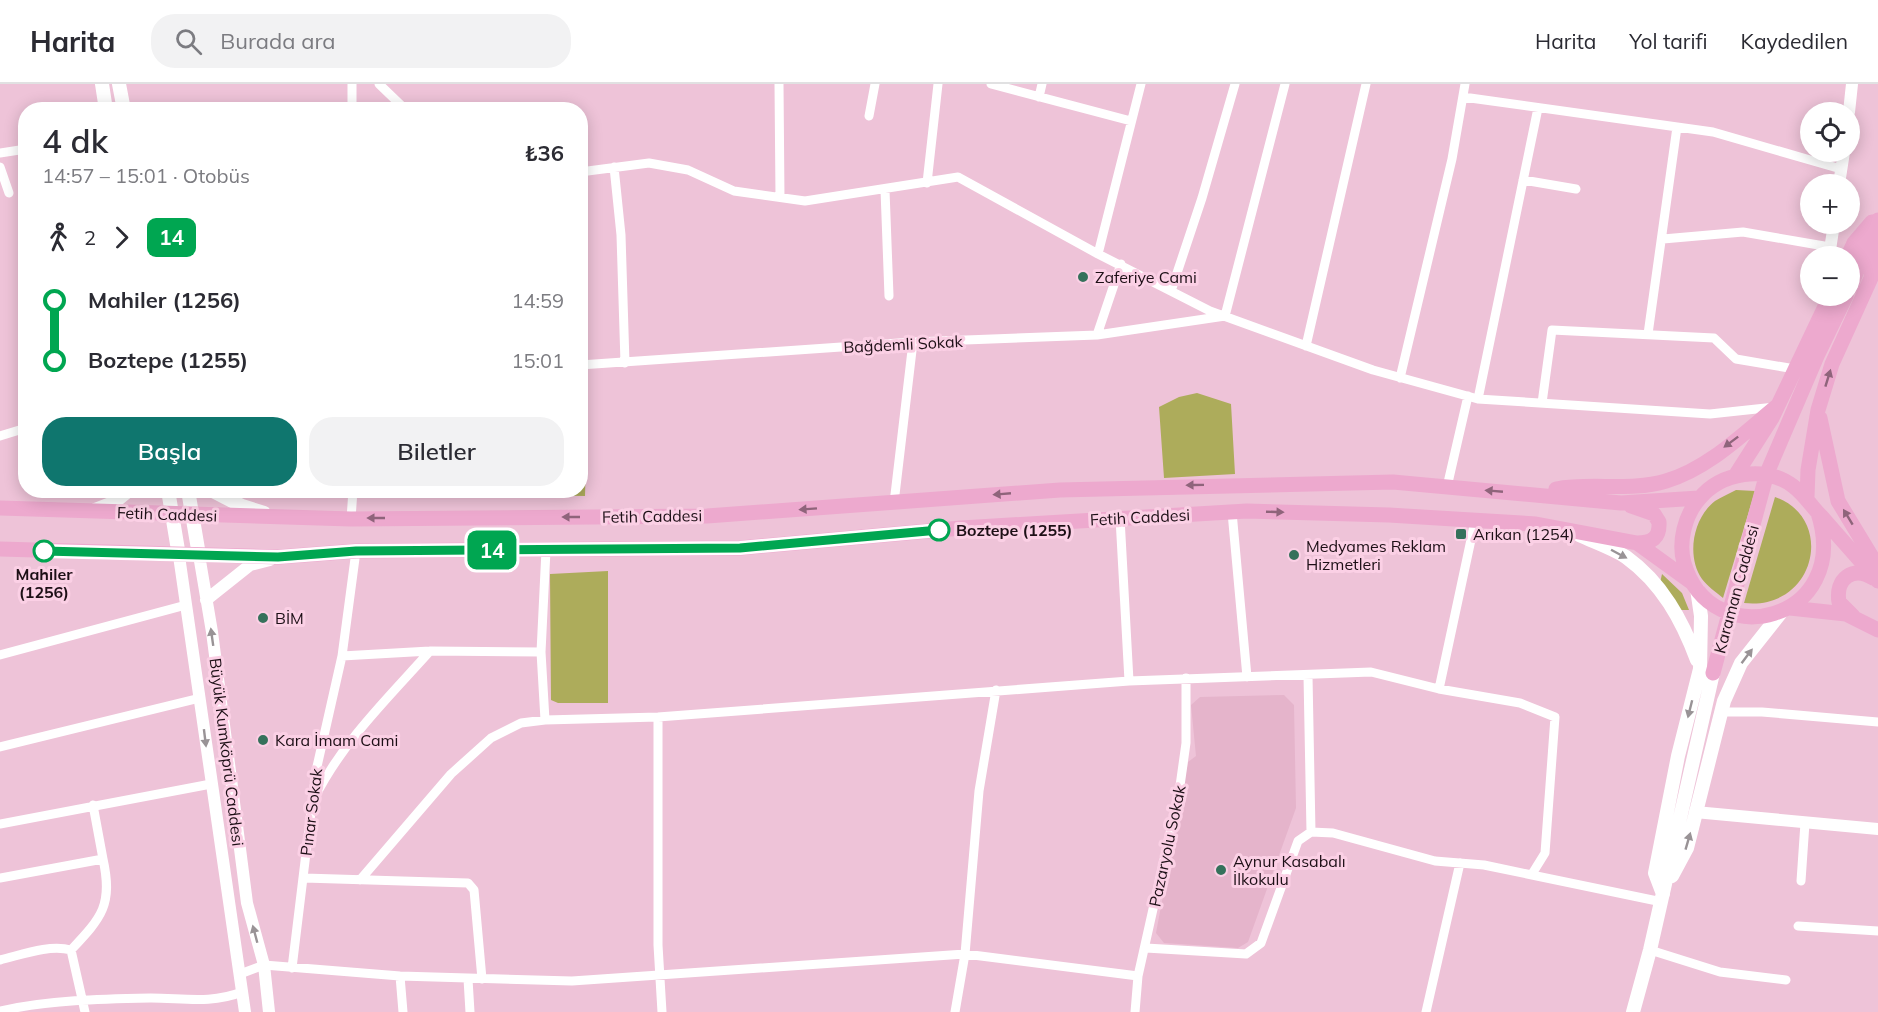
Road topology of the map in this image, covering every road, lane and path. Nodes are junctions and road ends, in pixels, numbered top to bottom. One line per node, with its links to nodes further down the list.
1 (102, 84): 18 (main road)
2 (119, 84): 19 (main road)
3 (352, 84): 20 (street)
4 (379, 84): 21 (street)
5 (779, 84): 40 (street)
6 (875, 84): 24 (street)
7 (938, 84): 36 (street)
8 (991, 84): 16 (street)
9 (1042, 84): 16 (street)
10 (1140, 84): 25 (street)
11 (1235, 84): 50 (street)
12 (1285, 84): 55 (street)
13 (1366, 84): 60 (street)
14 (1465, 84): 17 (street)
15 (1852, 84): 22 (street)
16 (1039, 97): 25 (street)
17 (1463, 97): 23 (street); 64 (street)
18 (105, 102)
19 (122, 102)
20 (352, 102)
21 (398, 102)
22 (1850, 102)
23 (1538, 108): 26 (street); 35 (street)
24 (869, 116)
25 (1131, 121): 46 (street)
26 (1677, 127): 32 (street); 43 (street)
27 (18, 150): 28 (street)
28 (0, 153)
29 (1842, 162): 32 (street)
30 (0, 167): 39 (street)
31 (614, 167): 33 (street); 40 (street); 61 (street)
32 (1841, 169): 34 (street)
33 (588, 171)
34 (1840, 174)
35 (1523, 180): 37 (street); 66 (street)
36 (927, 183): 38 (street); 46 (street)
37 (1576, 189)
38 (885, 190): 40 (street); 51 (street)
39 (9, 193)
40 (780, 197)
41 (1878, 218): 45 (main road); 47 (main road)
42 (1878, 235): 49 (main road)
43 (1663, 239): 44 (street); 58 (street)
44 (1804, 246)
45 (1853, 246)
46 (1098, 254): 48 (street)
47 (1860, 263)
48 (1121, 264): 50 (street); 57 (street)
49 (1875, 277): 69 (main road, one-way to 49)
50 (1171, 291): 55 (street)
51 (889, 296)
52 (1822, 306): 56 (street)
53 (1825, 306): 56 (main road)
54 (1841, 306): 114 (main road, Karaman Caddesi)
55 (1225, 316): 57 (street, Bağdemli Sokak); 60 (street)
56 (1820, 316): 63 (main road)
57 (1097, 334): 59 (street, Bağdemli Sokak)
58 (1648, 334): 63 (street); 67 (street)
59 (913, 342): 61 (street, Bağdemli Sokak); 82 (street)
60 (1306, 346): 64 (street)
61 (625, 363): 62 (street, Bağdemli Sokak)
62 (588, 365)
63 (1795, 369): 68 (main road)
64 (1400, 378): 65 (street)
65 (1468, 396): 66 (street); 73 (street)
66 (1478, 399): 67 (street)
67 (1542, 403): 68 (street)
68 (1777, 406): 72 (main road); 74 (main road, one-way to 74)
69 (1818, 410): 75 (main road); 102 (main road, one-way to 69)
70 (18, 430): 71 (street)
71 (0, 436)
72 (1735, 476): 75 (main road); 81 (main road)
73 (1447, 487): 74 (main road, Fetih Caddesi, one-way to 73); 82 (main road, Fetih Caddesi, one-way to 82)
74 (1530, 495): 83 (main road, Fetih Caddesi)
75 (1807, 497): 87 (main road)
76 (119, 498): 85 (main road)
77 (169, 498): 88 (main road, Büyük Kumköprü Caddesi)
78 (189, 498): 89 (main road, Büyük Kumköprü Caddesi)
79 (226, 498): 90 (main road)
80 (352, 498): 92 (street)
81 (1699, 498): 83 (main road, Fetih Caddesi); 104 (main road)
82 (894, 503): 92 (main road, Fetih Caddesi, one-way to 92)
83 (1621, 503): 95 (main road)
84 (0, 508): 85 (main road, Fetih Caddesi)
85 (90, 512): 88 (main road, Fetih Caddesi)
86 (1232, 512): 91 (main road, Fetih Caddesi); 93 (main road, Fetih Caddesi, one-way to 93); 116 (street)
87 (1818, 513): 103 (main road); 107 (main road)
88 (171, 514): 89 (main road, Fetih Caddesi); 100 (main road, Büyük Kumköprü Caddesi)
89 (192, 515): 90 (main road, Fetih Caddesi); 99 (main road, Büyük Kumköprü Caddesi)
90 (278, 517): 92 (main road, Fetih Caddesi)
91 (1120, 518): 97 (main road, Fetih Caddesi); 118 (street)
92 (351, 519)
93 (1475, 520): 94 (main road, Fetih Caddesi); 119 (street)
94 (1567, 529): 95 (main road, Fetih Caddesi); 114 (main road, one-way to 114)
95 (1636, 543): 104 (main road, Fetih Caddesi)
96 (0, 549): 100 (main road, Fetih Caddesi)
97 (546, 550): 98 (main road, Fetih Caddesi); 111 (street)
98 (356, 551): 101 (main road, Fetih Caddesi); 113 (street, Pınar Sokak)
99 (198, 555): 100 (main road, Fetih Caddesi); 101 (main road, Fetih Caddesi); 105 (street, Büyük Kumköprü Caddesi)
100 (179, 556): 106 (street, Büyük Kumköprü Caddesi)
101 (278, 557): 105 (street)
102 (1878, 567)
103 (1878, 581): 108 (main road)
104 (1694, 585): 107 (main road); 114 (main road, Karaman Caddesi)
105 (206, 600): 150 (street, Büyük Kumköprü Caddesi, one-way to 105)
106 (186, 605): 112 (street); 121 (street, Büyük Kumköprü Caddesi)
107 (1786, 609): 108 (main road); 122 (main road, Karaman Caddesi, one-way to 107)
108 (1857, 620): 109 (main road)
109 (1878, 630)
110 (430, 651): 111 (street); 113 (street); 128 (street)
111 (542, 652): 124 (street)
112 (0, 655)
113 (342, 656): 128 (street, Pınar Sokak)
114 (1707, 671): 142 (main road, Karaman Caddesi)
115 (1308, 676): 116 (street); 119 (street); 134 (street)
116 (1247, 677): 117 (street)
117 (1186, 678): 118 (street); 145 (street, Pazaryolu Sokak)
118 (1129, 681): 120 (street)
119 (1439, 689): 137 (street)
120 (996, 690): 123 (street); 148 (street)
121 (200, 698): 126 (street); 127 (street, Büyük Kumköprü Caddesi, one-way to 127)
122 (1722, 712): 125 (street); 130 (main road, Karaman Caddesi)
123 (658, 717): 124 (street); 152 (street)
124 (545, 720): 140 (street)
125 (1878, 722)
126 (0, 747)
127 (212, 784): 129 (street); 153 (street, Büyük Kumköprü Caddesi)
128 (312, 802): 138 (street, Pınar Sokak)
129 (93, 805): 132 (street); 135 (street)
130 (1695, 812): 131 (street); 142 (main road, Karaman Caddesi, one-way to 130)
131 (1805, 823): 133 (street); 141 (street)
132 (0, 824)
133 (1878, 829)
134 (1311, 831): 136 (street); 145 (street)
135 (103, 859): 139 (street); 146 (street)
136 (1460, 863): 137 (street); 170 (street)
137 (1532, 874): 142 (street)
138 (304, 878): 140 (street); 151 (street, Pınar Sokak)
139 (0, 879)
140 (360, 880): 157 (street)
141 (1801, 881)
142 (1662, 898): 147 (main road, Karaman Caddesi)
143 (1798, 926): 144 (street)
144 (1878, 931)
145 (1146, 948): 155 (street, Pazaryolu Sokak)
146 (71, 950): 149 (street); 160 (street)
147 (1650, 950): 158 (street); 171 (main road, Karaman Caddesi)
148 (965, 954): 152 (street); 155 (street); 168 (street)
149 (0, 960)
150 (264, 965): 151 (street); 153 (street); 164 (street, Büyük Kumköprü Caddesi)
151 (292, 968): 154 (street)
152 (660, 973): 157 (street); 167 (street)
153 (240, 974): 159 (street, Büyük Kumköprü Caddesi)
154 (400, 976): 156 (street); 165 (street)
155 (1138, 976): 169 (street, Pazaryolu Sokak)
156 (468, 979): 157 (street); 166 (street)
157 (482, 979)
158 (1786, 980)
159 (242, 993): 160 (street); 163 (street, Büyük Kumköprü Caddesi)
160 (82, 1002): 161 (street); 162 (street)
161 (0, 1011)
162 (85, 1012)
163 (244, 1012)
164 (268, 1012)
165 (403, 1012)
166 (470, 1012)
167 (662, 1012)
168 (955, 1012)
169 (1135, 1012)
170 (1426, 1012)
171 (1633, 1012)

